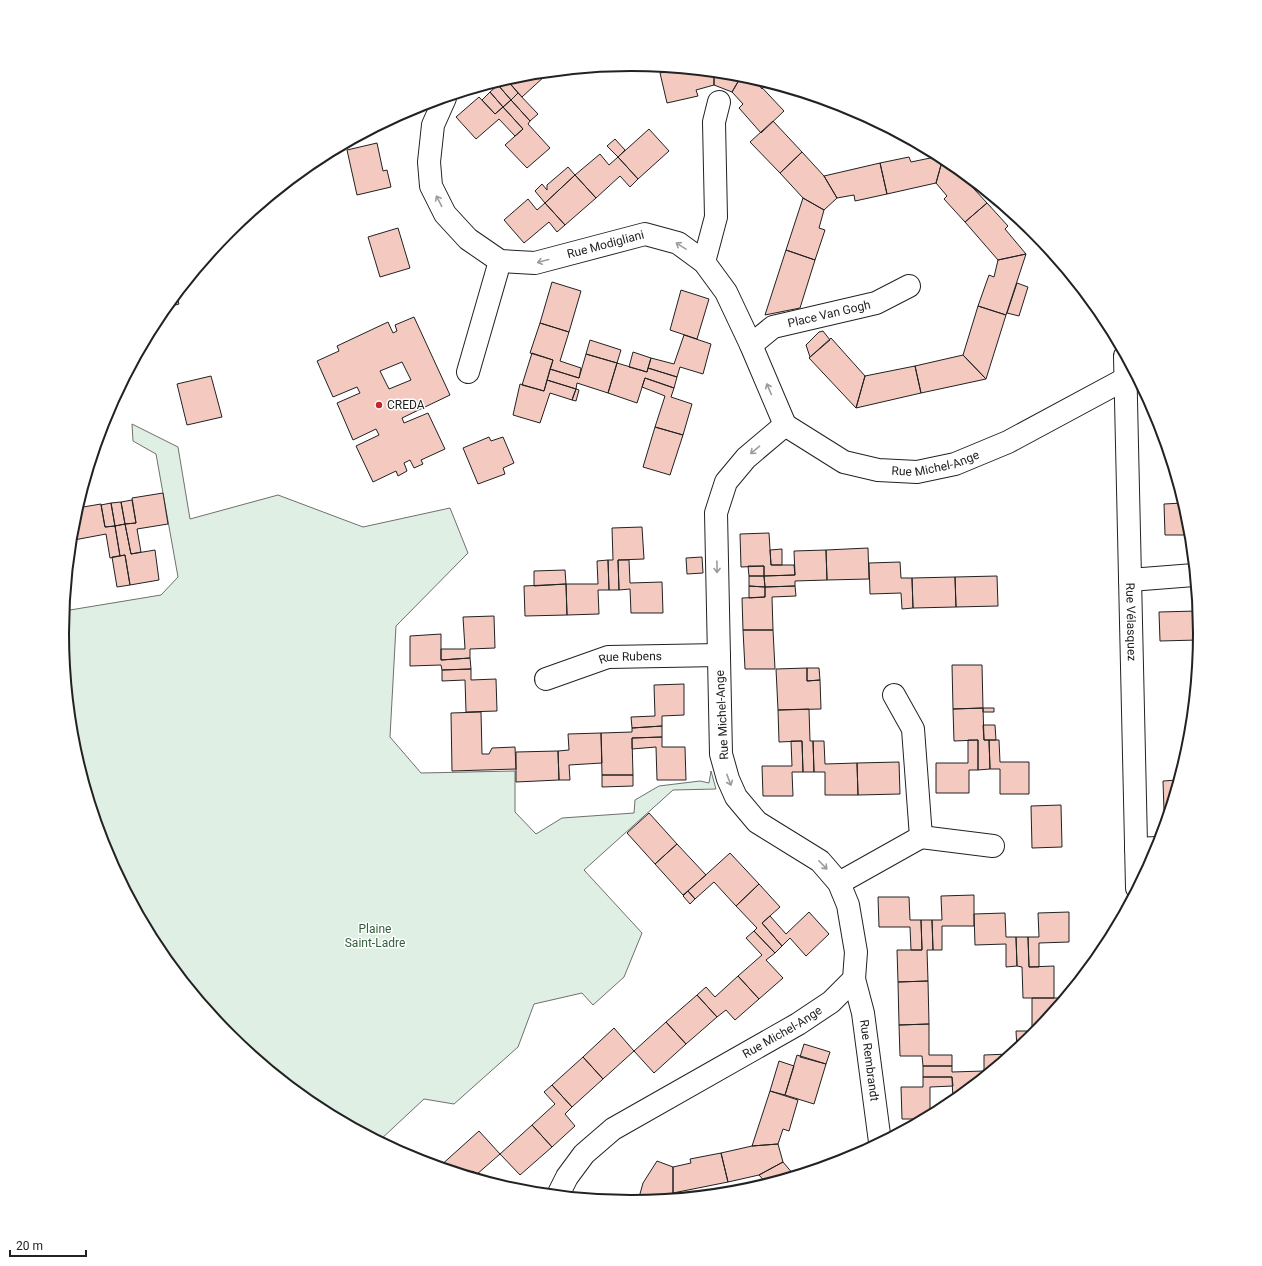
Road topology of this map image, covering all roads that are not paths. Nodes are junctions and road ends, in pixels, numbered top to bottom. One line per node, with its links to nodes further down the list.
1 (719, 102): 4 (street)
2 (442, 104): 3 (street, one-way to 2)
3 (500, 261): 4 (street, Rue Modigliani, one-way to 3); 8 (street)
4 (704, 262): 6 (street, Rue Modigliani)
5 (909, 286): 6 (street, Place Van Gogh)
6 (750, 345): 10 (street, Rue Modigliani, one-way to 6)
7 (1125, 365): 9 (street, Rue Vélasquez)
8 (468, 372)
9 (1125, 379): 10 (street, Rue Michel-Ange); 12 (street, Rue Vélasquez)
10 (785, 425): 13 (street, Rue Michel-Ange, one-way to 13)
11 (1190, 575): 12 (street)
12 (1130, 580): 19 (street, Rue Vélasquez)
13 (719, 655): 14 (street, Rue Rubens); 21 (street, Rue Michel-Ange, one-way to 21)
14 (546, 679)
15 (894, 695): 16 (street)
16 (921, 837): 17 (street); 21 (street)
17 (993, 846)
18 (1150, 848): 19 (street)
19 (1136, 849): 20 (street, Rue Vélasquez)
20 (1137, 878)
21 (839, 883): 22 (street, Rue Michel-Ange)
22 (854, 979): 23 (street, Rue Rembrandt); 24 (street, Rue Michel-Ange)
23 (879, 1137)
24 (560, 1190)

